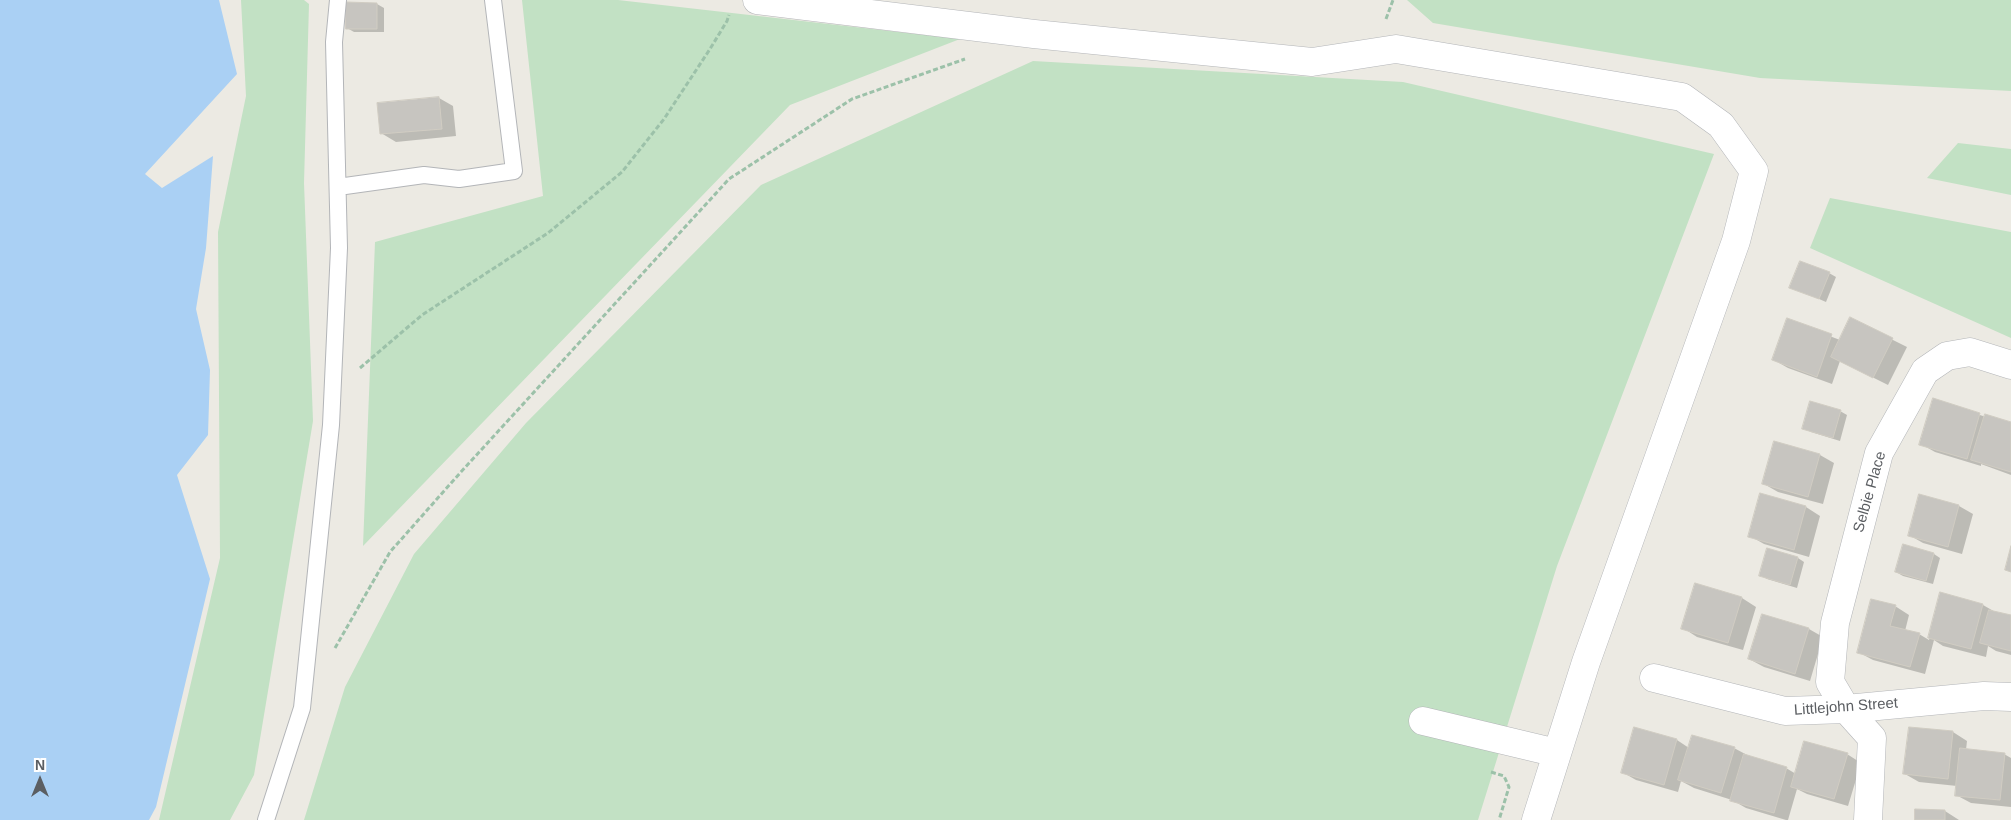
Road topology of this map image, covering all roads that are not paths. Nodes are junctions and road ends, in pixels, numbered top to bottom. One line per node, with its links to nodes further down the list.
1 (338, 0): 4 (lane)
2 (493, 0): 4 (lane)
3 (757, 0): 10 (street)
4 (338, 187): 11 (lane)
5 (2011, 365): 8 (street, Selbie Place)
6 (1654, 678): 8 (street, Littlejohn Street)
7 (2011, 697): 8 (street, Littlejohn Street)
8 (1846, 709): 13 (street, Selbie Place)
9 (1423, 720): 10 (street)
10 (1557, 753): 12 (street)
11 (266, 820)
12 (1536, 820)
13 (1868, 820)

